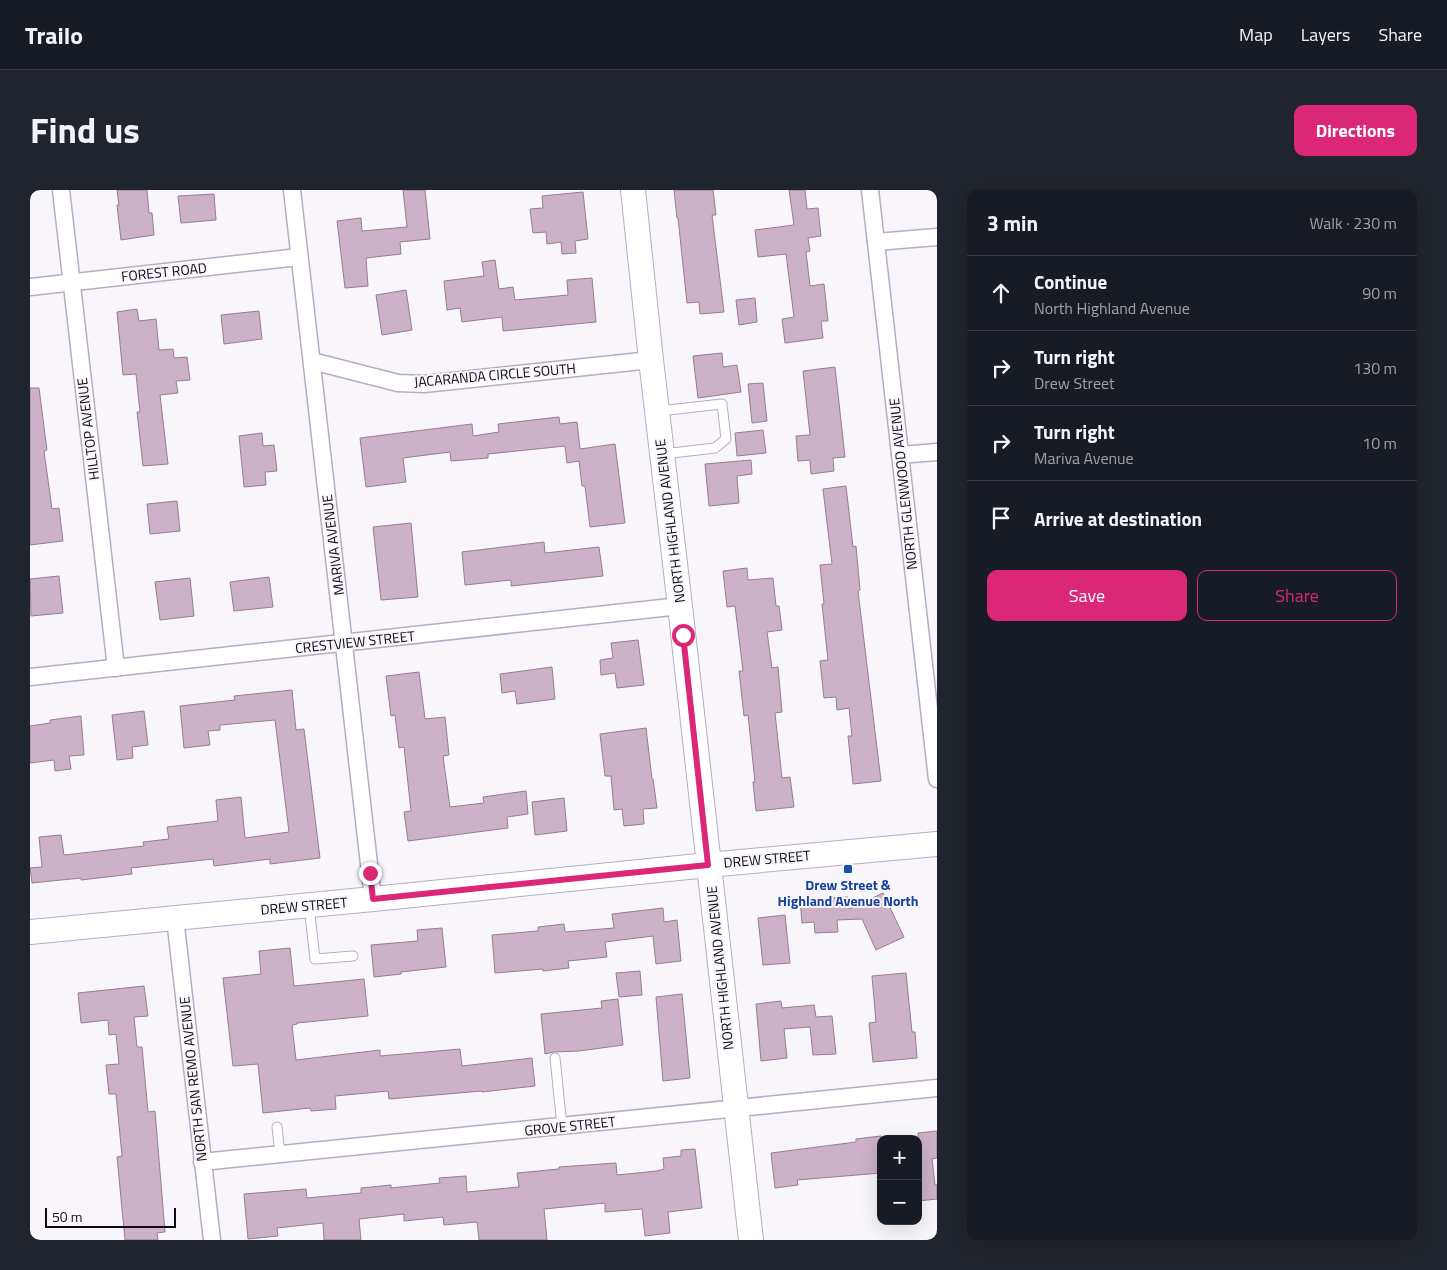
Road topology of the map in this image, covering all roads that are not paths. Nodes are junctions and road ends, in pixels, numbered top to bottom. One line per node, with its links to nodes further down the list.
1 (61, 190): 8 (street, HILLTOP AVENUE)
2 (292, 190): 7 (street, MARIVA AVENUE)
3 (633, 190): 10 (street, NORTH HIGHLAND AVENUE)
4 (870, 190): 6 (street, NORTH GLENWOOD AVENUE)
5 (937, 236): 6 (street)
6 (876, 242): 15 (street, NORTH GLENWOOD AVENUE)
7 (299, 257): 8 (street, FOREST ROAD); 11 (street, MARIVA AVENUE)
8 (70, 282): 9 (street, FOREST ROAD); 18 (street, HILLTOP AVENUE)
9 (30, 287)
10 (651, 360): 11 (street, JACARANDA CIRCLE SOUTH); 12 (street, NORTH HIGHLAND AVENUE)
11 (312, 361): 17 (street, MARIVA AVENUE)
12 (657, 411): 14 (street, NORTH HIGHLAND AVENUE); 14 (lane)
13 (937, 452): 15 (street)
14 (662, 454): 16 (street, NORTH HIGHLAND AVENUE)
15 (900, 455): 20 (street, NORTH GLENWOOD AVENUE)
16 (680, 606): 17 (street, CRESTVIEW STREET); 23 (street, NORTH HIGHLAND AVENUE)
17 (345, 643): 18 (street, CRESTVIEW STREET); 24 (street, MARIVA AVENUE)
18 (116, 668): 19 (street, CRESTVIEW STREET)
19 (30, 677)
20 (933, 703): 21 (street, NORTH GLENWOOD AVENUE)
21 (937, 779)
22 (937, 844): 23 (street, DREW STREET)
23 (708, 865): 24 (street, DREW STREET); 31 (street, NORTH HIGHLAND AVENUE)
24 (373, 899): 25 (street, DREW STREET)
25 (309, 906): 26 (street, DREW STREET); 28 (lane)
26 (175, 918): 27 (street, DREW STREET); 35 (street, NORTH SAN REMO AVENUE)
27 (30, 932)
28 (353, 956)
29 (555, 1058): 32 (lane)
30 (937, 1088): 31 (street, GROVE STREET)
31 (736, 1109): 32 (street, GROVE STREET); 37 (street, NORTH HIGHLAND AVENUE)
32 (562, 1126): 34 (street, GROVE STREET)
33 (277, 1127): 34 (lane)
34 (280, 1154): 35 (street, GROVE STREET)
35 (202, 1162): 36 (street, NORTH SAN REMO AVENUE)
36 (212, 1240)
37 (750, 1240)

